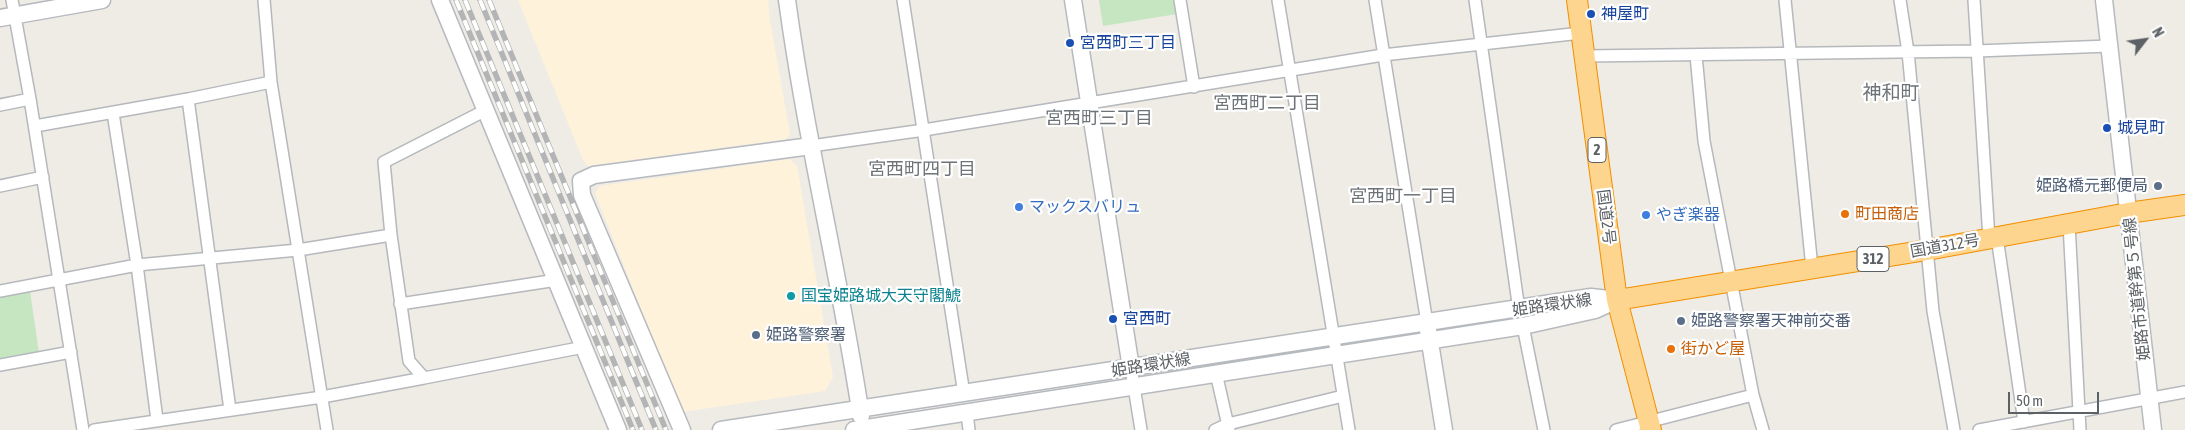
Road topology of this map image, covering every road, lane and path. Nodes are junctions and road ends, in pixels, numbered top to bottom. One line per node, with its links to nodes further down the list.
1 (102, 0): 16 (street)
2 (264, 0): 27 (street)
3 (440, 0): 33 (street)
4 (787, 0): 37 (street)
5 (902, 0): 36 (street)
6 (1074, 0): 31 (street)
7 (1180, 0): 28 (street)
8 (1278, 0): 26 (street)
9 (1375, 0): 23 (street)
10 (1475, 0): 18 (street)
11 (1577, 0): 17 (highway, 国道2号 / 2)
12 (1785, 0): 22 (street)
13 (1900, 0): 21 (street)
14 (1974, 0): 20 (street)
15 (2104, 0): 19 (street, 姫路市道幹第５号線)
16 (9, 11): 29 (street)
17 (1581, 33): 18 (street); 25 (highway, 国道2号 / 2)
18 (1481, 46): 23 (street); 56 (street)
19 (2109, 46): 20 (street); 41 (street, 姫路市道幹第５号線)
20 (1976, 51): 21 (street); 44 (street)
21 (1908, 52): 22 (street); 46 (street)
22 (1790, 53): 24 (street); 49 (street)
23 (1383, 55): 26 (street); 57 (street)
24 (1696, 55): 25 (street); 52 (street)
25 (1585, 56): 54 (highway, 国道2号 / 2)
26 (1289, 71): 28 (street); 59 (street)
27 (271, 82): 30 (street); 45 (street)
28 (1194, 87): 31 (street)
29 (30, 99): 32 (street); 35 (street)
30 (188, 99): 34 (street); 47 (street)
31 (1090, 103): 36 (street); 65 (street)
32 (0, 105)
33 (486, 110): 43 (street); 51 (street)
34 (113, 113): 35 (street); 48 (street)
35 (35, 126): 38 (street)
36 (924, 130): 37 (street); 70 (street)
37 (811, 146): 75 (street); 89 (street)
38 (43, 177): 39 (street); 50 (street)
39 (0, 186)
40 (2185, 205): 41 (highway, 国道312号 / 312)
41 (2128, 213): 42 (highway, 国道312号 / 312); 74 (street, 姫路市道幹第５号線)
42 (2070, 224): 44 (highway, 国道312号 / 312); 77 (street)
43 (391, 235): 45 (street); 55 (street)
44 (1993, 238): 46 (highway, 国道312号 / 312); 81 (street)
45 (298, 250): 47 (street); 73 (street)
46 (1928, 250): 49 (highway, 国道312号 / 312); 99 (street)
47 (210, 256): 48 (street); 76 (street)
48 (137, 265): 50 (street); 79 (street)
49 (1812, 268): 52 (highway, 国道312号 / 312)
50 (60, 279): 53 (street); 62 (street)
51 (557, 280): 55 (street); 61 (street)
52 (1732, 282): 54 (highway, 国道312号 / 312); 71 (street)
53 (0, 291)
54 (1617, 300): 56 (street, 姫路環状線); 58 (street, 姫路環状線); 80 (highway, 国道2号 / 2)
55 (400, 304): 67 (street)
56 (1519, 310): 57 (street, 姫路環状線)
57 (1427, 323): 59 (street, 姫路環状線); 60 (street)
58 (1523, 326): 60 (street, 姫路環状線); 96 (street)
59 (1334, 338): 63 (street); 65 (street, 姫路環状線)
60 (1429, 339): 63 (street, 姫路環状線); 95 (street)
61 (584, 347): 67 (street); 88 (street)
62 (71, 352): 64 (street); 85 (street)
63 (1337, 355): 66 (street, 姫路環状線); 72 (street)
64 (0, 365)
65 (1131, 368): 68 (street); 70 (street, 姫路環状線)
66 (1216, 373): 68 (street, 姫路環状線); 83 (street)
67 (424, 378): 73 (street)
68 (1133, 386): 78 (street, 姫路環状線); 92 (street)
69 (2185, 392): 74 (street)
70 (964, 394): 75 (street, 姫路環状線)
71 (1753, 395): 80 (street); 98 (street)
72 (1343, 396): 83 (street); 94 (street)
73 (322, 397): 76 (street); 87 (street)
74 (2149, 399): 77 (street); 102 (street, 姫路市道幹第５号線)
75 (860, 407): 84 (street); 90 (street, 姫路環状線)
76 (230, 410): 79 (street)
77 (2079, 411): 81 (street); 101 (street)
78 (967, 413): 84 (street, 姫路環状線); 91 (street)
79 (157, 420): 82 (street)
80 (1650, 425): 97 (street)
81 (2017, 425): 100 (street)
82 (139, 426): 86 (street)
83 (1228, 427): 93 (street)
84 (860, 429)
85 (83, 430)
86 (94, 430)
87 (327, 430)
88 (618, 430)
89 (682, 430)
90 (721, 430)
91 (969, 430)
92 (1141, 430)
93 (1215, 430)
94 (1349, 430)
95 (1444, 430)
96 (1544, 430)
97 (1616, 430)
98 (1763, 430)
99 (1954, 430)
100 (1979, 430)
101 (2080, 430)
102 (2153, 430)

